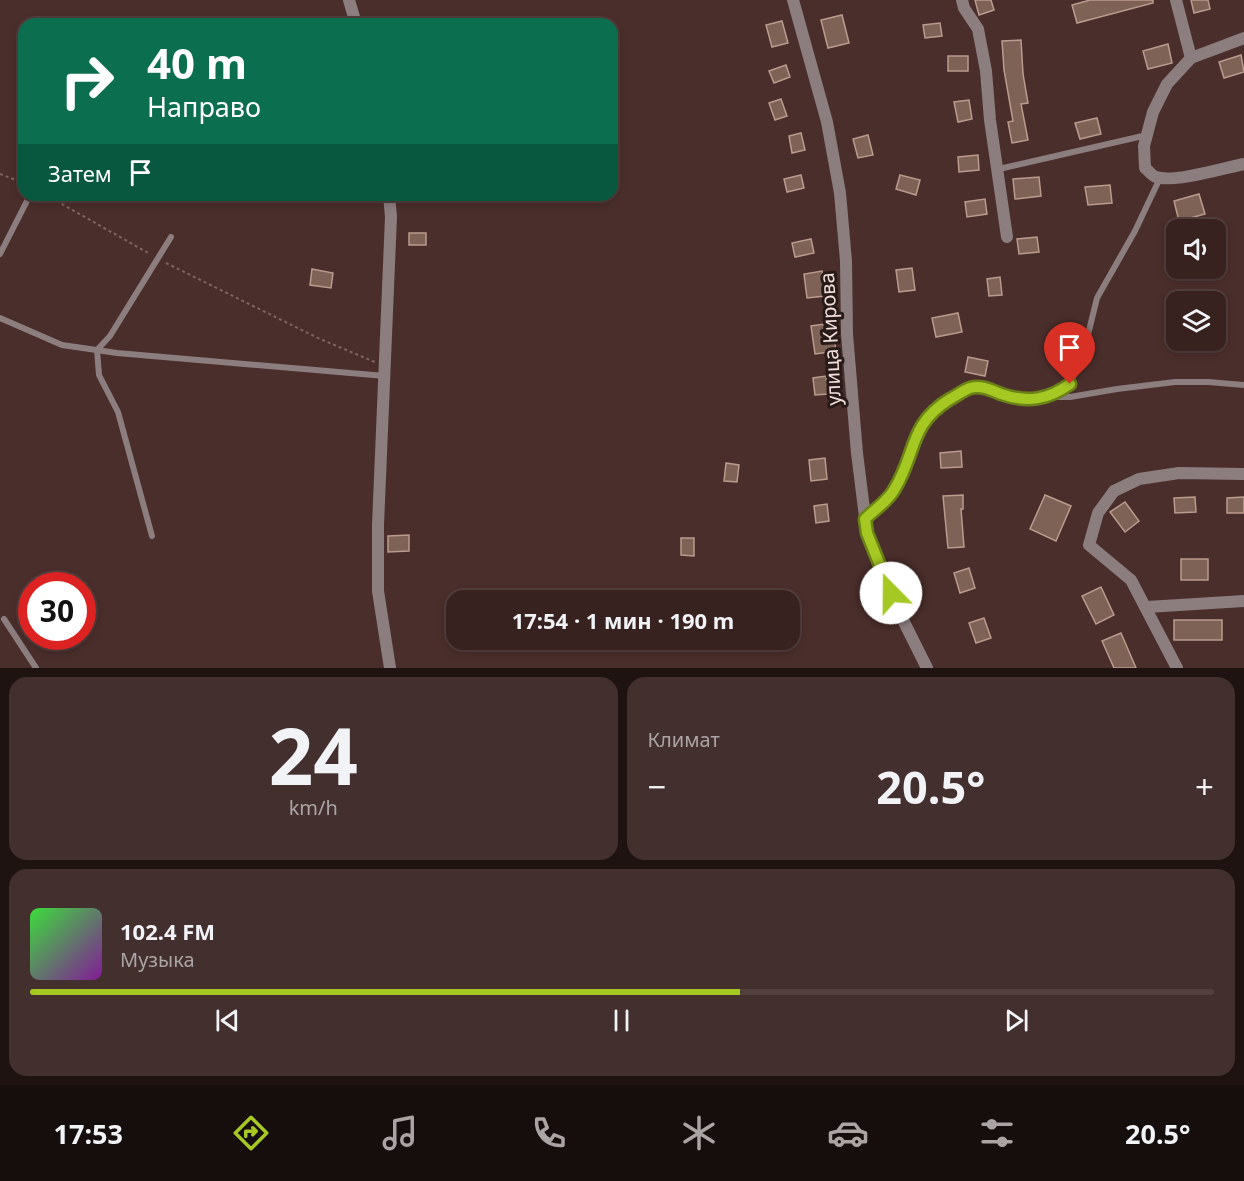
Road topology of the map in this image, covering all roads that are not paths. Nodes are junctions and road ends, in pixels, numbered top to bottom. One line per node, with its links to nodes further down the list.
1 (349, 0): 5 (street)
2 (793, 0): 23 (street, улица Кирова)
3 (962, 0): 10 (street)
4 (1176, 0): 7 (street)
5 (354, 18)
6 (1244, 38): 7 (street)
7 (1191, 58): 8 (street)
8 (1147, 135): 10 (lane); 11 (street)
9 (1244, 164): 11 (street)
10 (999, 169): 15 (street)
11 (1160, 177): 21 (lane)
12 (27, 201): 16 (lane)
13 (390, 201): 19 (street)
14 (171, 237): 18 (lane)
15 (1007, 237)
16 (0, 254)
17 (0, 318): 18 (lane)
18 (97, 350): 19 (lane); 24 (lane)
19 (385, 372): 29 (street)
20 (1244, 385): 21 (lane)
21 (1042, 398): 23 (lane)
22 (1244, 474): 26 (street)
23 (865, 519): 30 (street, улица Кирова)
24 (152, 536)
25 (1244, 602): 26 (street)
26 (1147, 607): 31 (street)
27 (4, 619): 28 (lane)
28 (36, 668)
29 (390, 668)
30 (927, 668)
31 (1177, 668)

